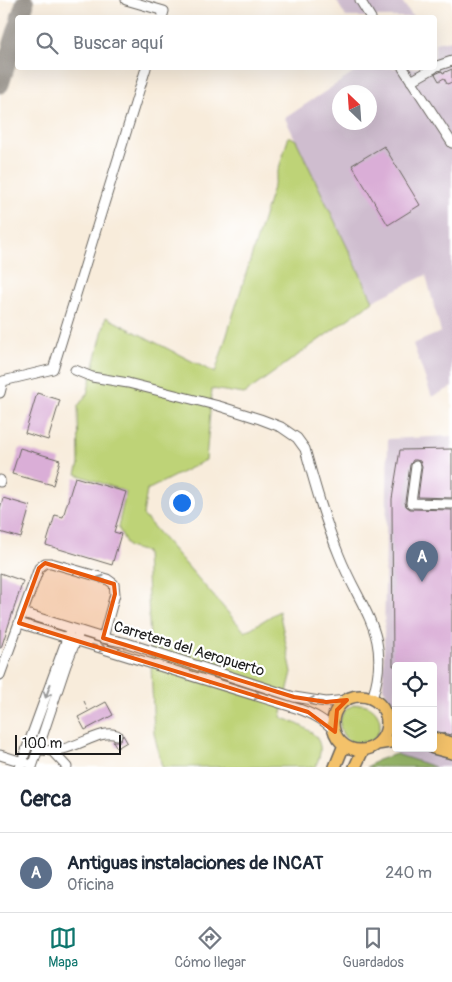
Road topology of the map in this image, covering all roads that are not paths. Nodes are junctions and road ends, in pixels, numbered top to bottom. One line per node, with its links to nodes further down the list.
1 (126, 0): 3 (street)
2 (360, 0): 4 (street)
3 (163, 15)
4 (369, 15)
5 (452, 61): 6 (street)
6 (437, 66)
7 (145, 70): 13 (street)
8 (404, 70): 10 (street)
9 (429, 70): 10 (street)
10 (411, 81): 11 (street)
11 (452, 143)
12 (75, 370): 23 (street)
13 (0, 392)
14 (416, 466): 15 (street)
15 (452, 504)
16 (23, 613): 17 (street); 18 (street, Carretera del Aeropuerto); 20 (street, one-way to 16)
17 (19, 623): 21 (street, Carretera del Aeropuerto); 22 (street)
18 (70, 628): 19 (street, Carretera del Aeropuerto); 21 (street)
19 (80, 631): 20 (street, Carretera del Aeropuerto); 21 (street)
20 (103, 638): 24 (street, Carretera del Aeropuerto, one-way to 20)
21 (71, 639): 26 (street, Carretera del Aeropuerto, one-way to 26); 33 (street); 39 (street, one-way to 39)
22 (0, 675)
23 (372, 699): 24 (main road); 25 (main road)
24 (348, 700): 26 (main road)
25 (391, 719): 31 (main road)
26 (335, 732): 32 (main road)
27 (117, 735): 36 (street)
28 (437, 739): 30 (main road)
29 (392, 742): 31 (main road)
30 (452, 743)
31 (377, 744): 35 (main road)
32 (344, 745): 35 (main road); 42 (main road)
33 (39, 749): 36 (street); 40 (street)
34 (437, 749): 37 (main road)
35 (363, 750): 43 (main road)
36 (52, 751): 41 (street)
37 (452, 753)
38 (0, 755): 39 (street)
39 (21, 764): 40 (street)
40 (33, 766)
41 (67, 767)
42 (335, 767)
43 (355, 767)

